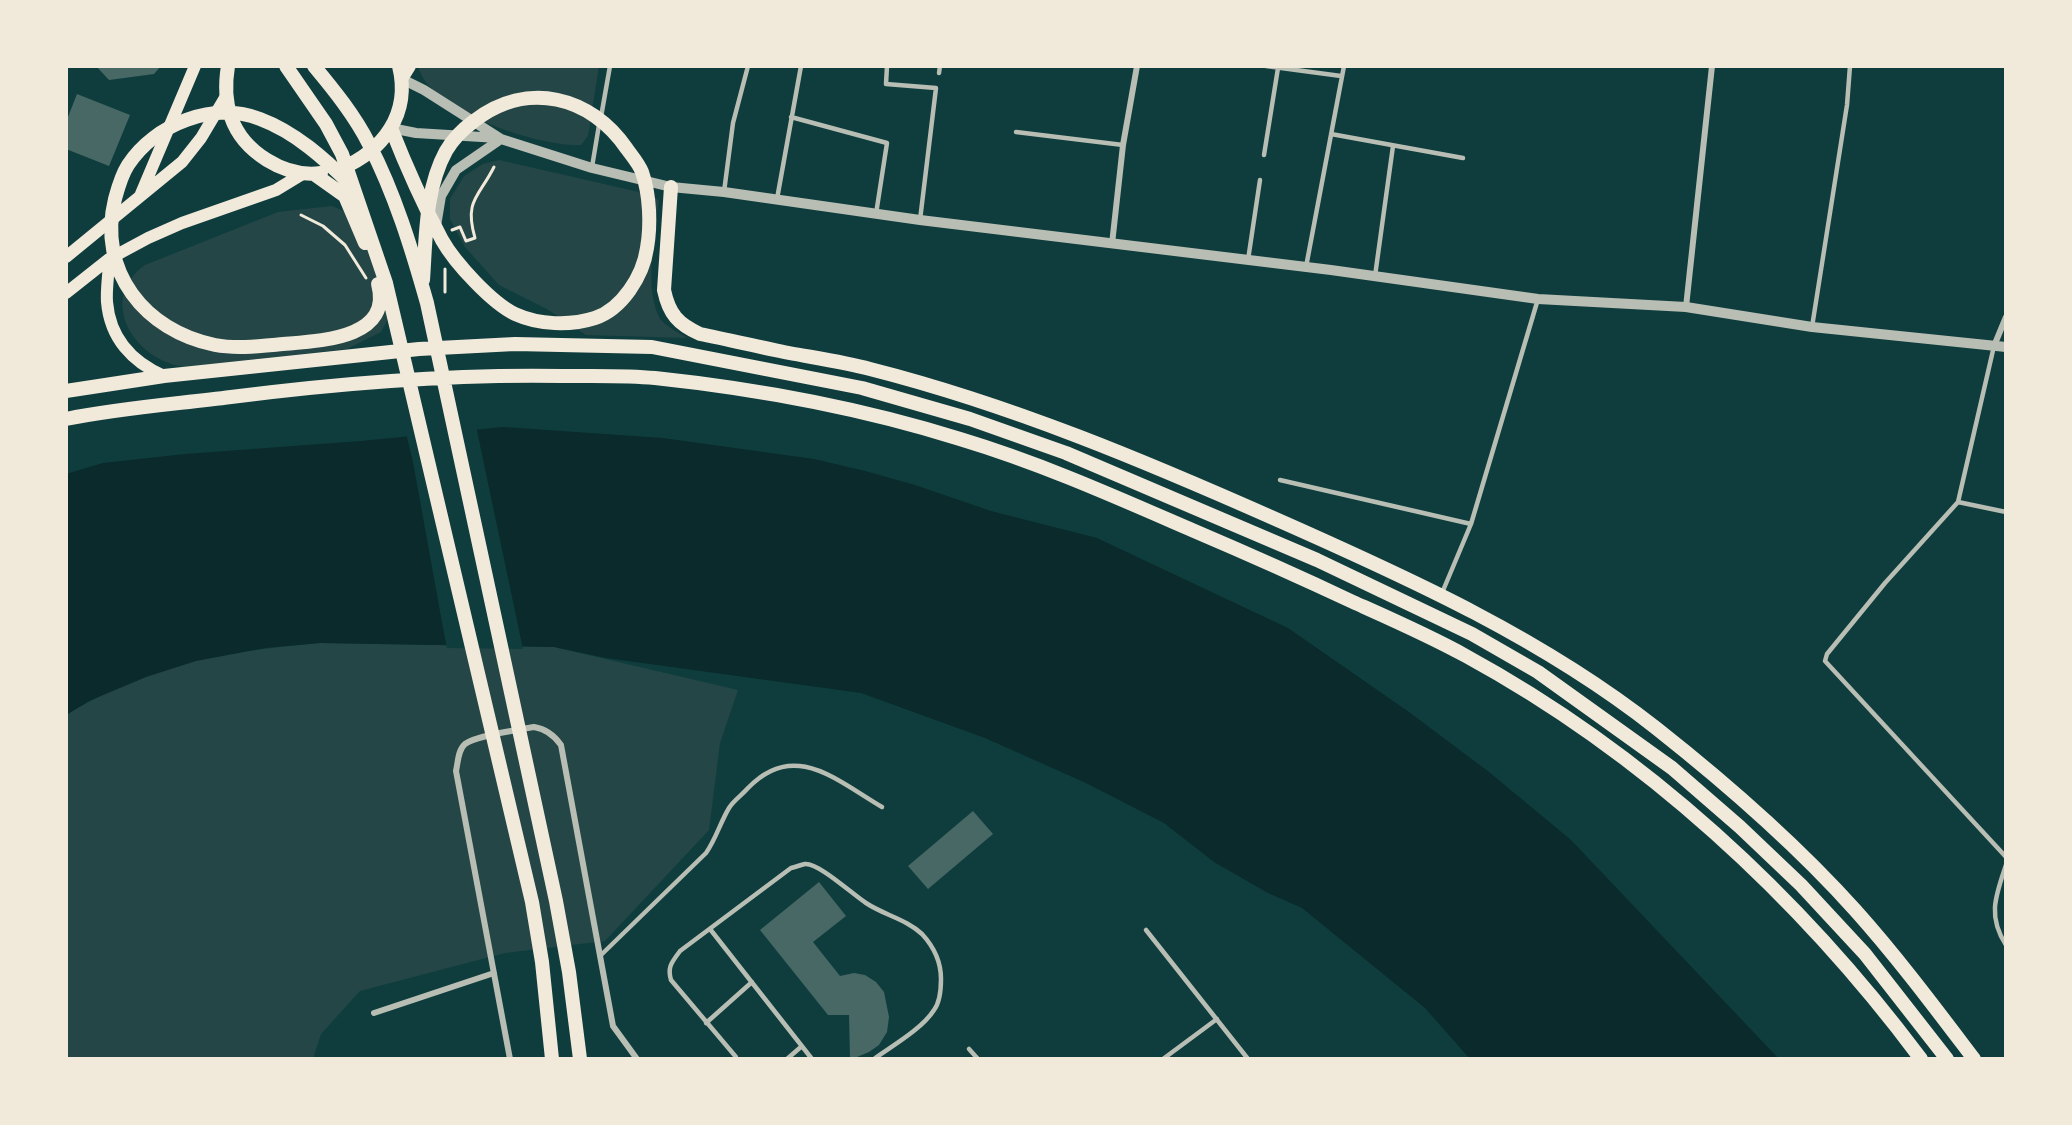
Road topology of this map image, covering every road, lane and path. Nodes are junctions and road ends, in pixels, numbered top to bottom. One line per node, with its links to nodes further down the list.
1 (195, 66): 39 (main road)
2 (219, 66): 21 (main road)
3 (228, 66): 21 (main road)
4 (286, 66): 36 (main road)
5 (314, 66): 53 (main road)
6 (410, 66): 18 (main road)
7 (609, 66): 33 (lane)
8 (748, 66): 38 (lane)
9 (801, 66): 23 (lane)
10 (887, 66): 43 (lane)
11 (940, 66): 19 (lane)
12 (1137, 66): 28 (street)
13 (1266, 66): 17 (lane)
14 (1344, 66): 20 (lane)
15 (1712, 66): 57 (street)
16 (1850, 66): 59 (lane)
17 (1278, 68): 20 (lane); 30 (lane)
18 (400, 72): 24 (main road); 27 (street)
19 (939, 74)
20 (1341, 76): 26 (lane)
21 (226, 81): 22 (main road)
22 (226, 96): 34 (main road); 39 (main road)
23 (791, 117): 40 (lane); 41 (lane)
24 (391, 128): 27 (street); 34 (main road); 44 (main road)
25 (1016, 132): 28 (lane)
26 (1330, 134): 29 (lane); 49 (lane)
27 (501, 139): 33 (street); 44 (street)
28 (1123, 145): 45 (street)
29 (1393, 146): 31 (lane); 51 (lane)
30 (1264, 155)
31 (1462, 158)
32 (494, 167): 44 (path)
33 (592, 168): 37 (street)
34 (309, 174): 47 (main road); 52 (main road)
35 (1260, 180): 48 (lane)
36 (353, 186): 52 (main road); 88 (main road)
37 (671, 187): 38 (street); 62 (main road)
38 (724, 192): 40 (street)
39 (138, 200): 46 (main road)
40 (777, 200): 41 (street)
41 (876, 214): 43 (street)
42 (301, 215): 52 (path)
43 (920, 220): 45 (street)
44 (441, 233): 53 (main road)
45 (1112, 245): 48 (street)
46 (66, 257)
47 (109, 259): 55 (main road); 63 (main road)
48 (1248, 261): 49 (street)
49 (1306, 267): 51 (street)
50 (446, 268): 54 (path)
51 (1375, 276): 56 (street)
52 (373, 279)
53 (423, 288): 89 (main road)
54 (445, 292)
55 (66, 293)
56 (1538, 299): 57 (street); 70 (lane)
57 (1686, 307): 59 (street)
58 (2006, 317): 60 (street)
59 (1812, 327): 60 (street)
60 (1994, 346): 61 (street); 68 (lane)
61 (2006, 347)
62 (867, 368): 64 (main road); 71 (main road)
63 (164, 376): 64 (main road); 65 (main road)
64 (862, 388): 98 (main road)
65 (66, 391)
66 (66, 419): 97 (main road)
67 (1280, 480): 70 (lane)
68 (1958, 502): 69 (lane); 73 (lane)
69 (2006, 512)
70 (1470, 524): 71 (lane)
71 (1441, 595): 99 (main road)
72 (882, 807): 78 (lane)
73 (2006, 857)
74 (2006, 865): 77 (lane)
75 (710, 929): 80 (lane); 83 (lane); 93 (lane)
76 (1146, 930): 82 (lane)
77 (2006, 945)
78 (600, 956): 79 (street); 90 (street)
79 (494, 973): 81 (street); 87 (street)
80 (752, 982): 83 (lane); 84 (lane)
81 (374, 1013)
82 (1216, 1019): 95 (lane); 96 (lane)
83 (706, 1023): 86 (lane)
84 (802, 1046): 91 (lane); 92 (lane)
85 (969, 1049): 94 (lane)
86 (735, 1058)
87 (510, 1059)
88 (552, 1059)
89 (580, 1059)
90 (637, 1059)
91 (787, 1059)
92 (812, 1059)
93 (874, 1059)
94 (978, 1059)
95 (1163, 1059)
96 (1248, 1059)
97 (1921, 1059)
98 (1947, 1059)
99 (1974, 1059)

